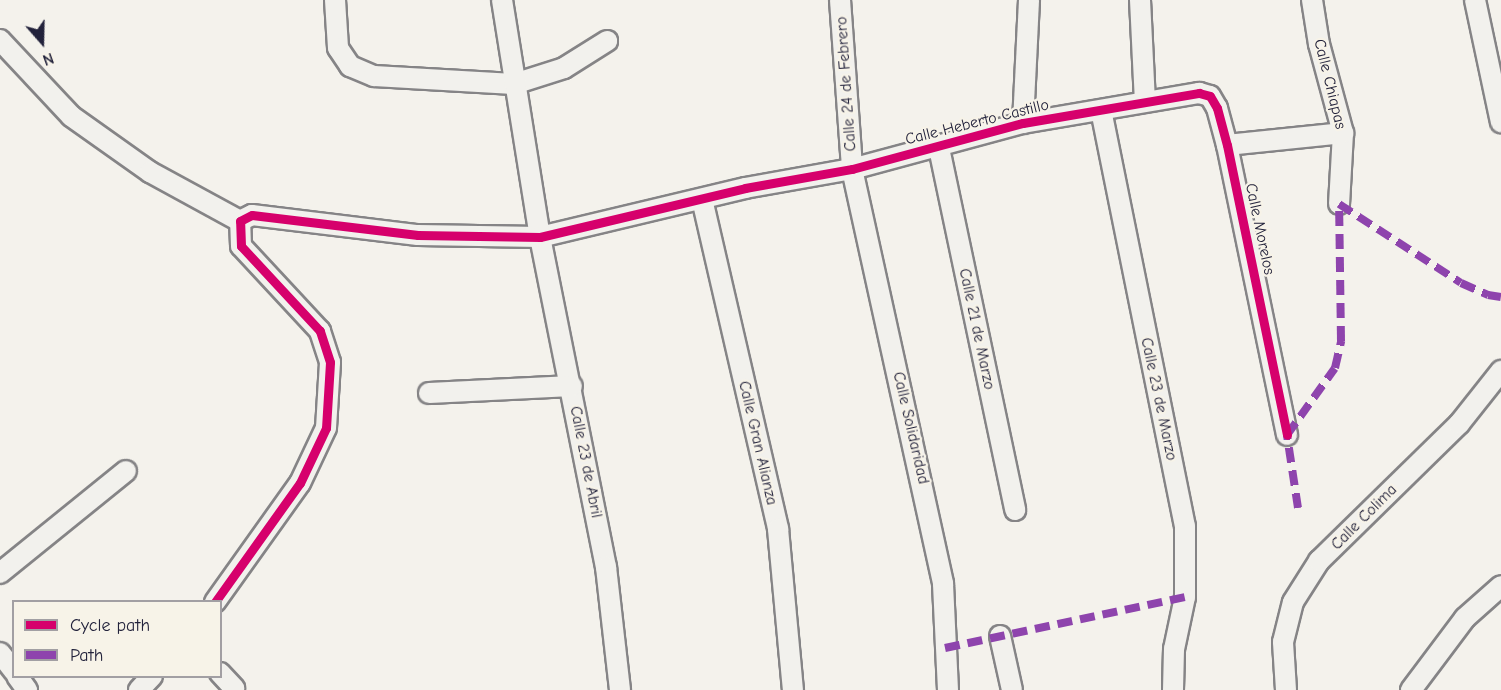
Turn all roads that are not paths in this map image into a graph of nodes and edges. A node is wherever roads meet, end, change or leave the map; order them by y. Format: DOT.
graph roads {
  1 [pos="335,0"];
  2 [pos="502,0"];
  3 [pos="840,0"];
  4 [pos="1029,0"];
  5 [pos="1140,0"];
  6 [pos="1312,0"];
  7 [pos="1475,0"];
  8 [pos="0,40"];
  9 [pos="607,40"];
  10 [pos="514,84"];
  11 [pos="1145,101"];
  12 [pos="1101,110"];
  13 [pos="1501,122"];
  14 [pos="1023,123"];
  15 [pos="1343,133"];
  16 [pos="1227,145"];
  17 [pos="939,148"];
  18 [pos="852,169"];
  19 [pos="702,199"];
  20 [pos="1340,204"];
  21 [pos="240,221"];
  22 [pos="540,237"];
  23 [pos="1501,371"];
  24 [pos="572,386"];
  25 [pos="429,393"];
  26 [pos="1287,435"];
  27 [pos="126,471"];
  28 [pos="1015,510"];
  29 [pos="0,573"];
  30 [pos="1501,586"];
  31 [pos="216,600"];
  32 [pos="1000,636"];
  33 [pos="0,653"];
  34 [pos="12,668"];
  35 [pos="222,675"];
  36 [pos="150,678"];
  37 [pos="234,688"];
  38 [pos="139,690"];
  39 [pos="620,690"];
  40 [pos="793,690"];
  41 [pos="948,690"];
  42 [pos="1012,690"];
  43 [pos="1173,690"];
  44 [pos="1286,690"];
  45 [pos="1411,690"];
  1 -- 10 [label="street"];
  2 -- 10 [label="street, Calle 23 de Abril"];
  3 -- 18 [label="street, Calle 24 de Febrero"];
  4 -- 14 [label="street"];
  5 -- 11 [label="street"];
  6 -- 15 [label="street, Calle Chiapas"];
  7 -- 13 [label="street"];
  8 -- 21 [label="street"];
  9 -- 10 [label="street"];
  10 -- 22 [label="street, Calle 23 de Abril"];
  11 -- 12 [label="street, Calle Heberto Castillo"];
  11 -- 16 [label="street, Calle Morelos"];
  12 -- 14 [label="street, Calle Heberto Castillo"];
  12 -- 43 [label="street, Calle 23 de Marzo"];
  14 -- 17 [label="street, Calle Heberto Castillo"];
  15 -- 16 [label="street"];
  15 -- 20 [label="street, Calle Chiapas"];
  16 -- 26 [label="street, Calle Morelos"];
  17 -- 18 [label="street, Calle Heberto Castillo"];
  17 -- 28 [label="street, Calle 21 de Marzo"];
  18 -- 19 [label="street, Calle Heberto Castillo"];
  18 -- 41 [label="street, Calle Solidaridad"];
  19 -- 22 [label="street"];
  19 -- 40 [label="street, Calle Gran Alianza"];
  21 -- 22 [label="street"];
  21 -- 31 [label="street"];
  22 -- 24 [label="street, Calle 23 de Abril"];
  23 -- 44 [label="street, Calle Colima"];
  24 -- 25 [label="street"];
  24 -- 39 [label="street, Calle 23 de Abril"];
  27 -- 29 [label="street"];
  30 -- 45 [label="street"];
  32 -- 42 [label="street"];
  33 -- 34 [label="street"];
  35 -- 37 [label="street"];
  36 -- 38 [label="street"];
}
